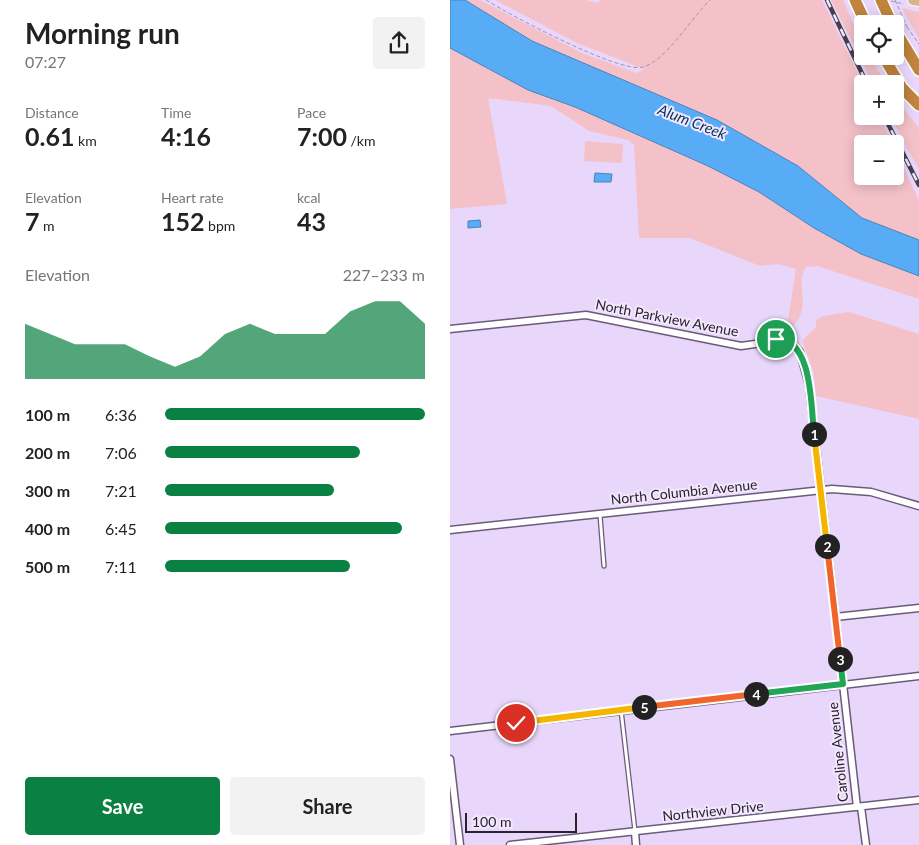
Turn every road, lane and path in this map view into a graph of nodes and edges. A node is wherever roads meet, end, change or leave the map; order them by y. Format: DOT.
graph roads {
  1 [pos="486,0"];
  2 [pos="710,0"];
  3 [pos="855,0"];
  4 [pos="895,0"];
  5 [pos="883,1"];
  6 [pos="914,2"];
  7 [pos="862,15"];
  8 [pos="888,15"];
  9 [pos="919,44"];
  10 [pos="904,45"];
  11 [pos="888,65"];
  12 [pos="919,70"];
  13 [pos="919,105"];
  14 [pos="450,329"];
  15 [pos="789,342"];
  16 [pos="820,490"];
  17 [pos="919,506"];
  18 [pos="600,514"];
  19 [pos="450,530"];
  20 [pos="604,566"];
  21 [pos="919,608"];
  22 [pos="835,617"];
  23 [pos="919,676"];
  24 [pos="843,684"];
  25 [pos="621,710"];
  26 [pos="450,731"];
  27 [pos="450,759"];
  28 [pos="919,800"];
  29 [pos="859,807"];
  30 [pos="635,832"];
  31 [pos="460,845"];
  32 [pos="510,845"];
  33 [pos="636,845"];
  34 [pos="866,845"];
  1 -- 2 [label="path"];
  3 -- 7 [label="highway"];
  4 -- 9 [label="path, bridge"];
  5 -- 6 [label="path"];
  5 -- 8 [label="highway"];
  10 -- 12 [label="highway"];
  11 -- 13 [label="highway"];
  14 -- 15 [label="street, North Parkview Avenue"];
  15 -- 16 [label="street, Caroline Avenue"];
  16 -- 17 [label="street, North Columbia Avenue"];
  16 -- 18 [label="street, North Columbia Avenue"];
  16 -- 22 [label="street, Caroline Avenue"];
  18 -- 19 [label="street, North Columbia Avenue"];
  18 -- 20 [label="lane"];
  21 -- 22 [label="street"];
  22 -- 24 [label="street, Caroline Avenue"];
  23 -- 24 [label="street"];
  24 -- 25 [label="street"];
  24 -- 29 [label="street, Caroline Avenue"];
  25 -- 26 [label="street"];
  25 -- 30 [label="lane"];
  27 -- 31 [label="street"];
  28 -- 29 [label="street, Northview Drive"];
  29 -- 30 [label="street, Northview Drive"];
  29 -- 34 [label="street, Caroline Avenue"];
  30 -- 32 [label="street, Northview Drive"];
  30 -- 33 [label="street"];
}
